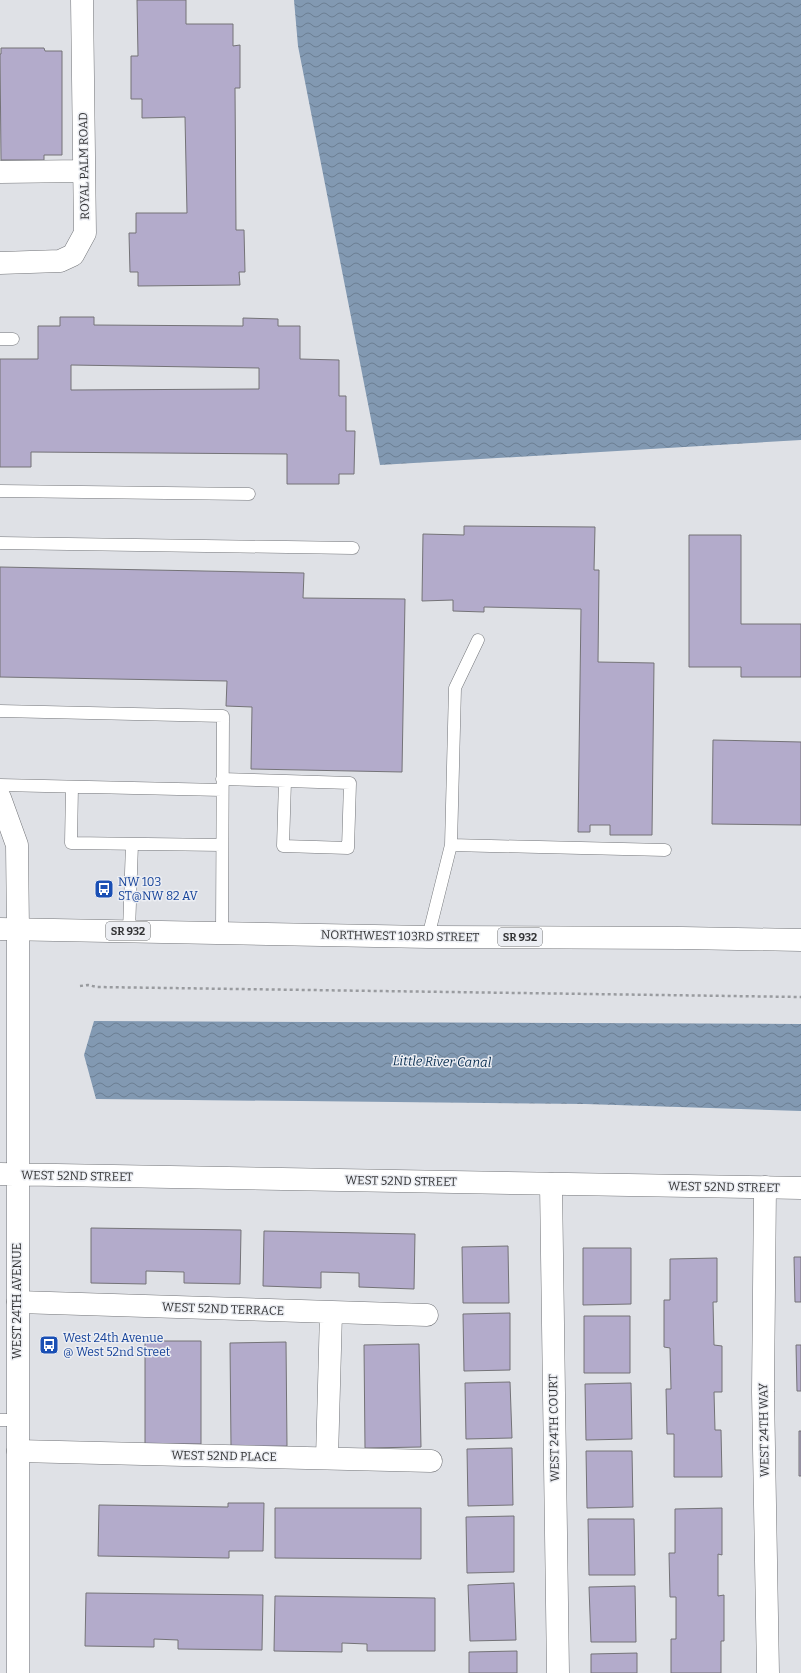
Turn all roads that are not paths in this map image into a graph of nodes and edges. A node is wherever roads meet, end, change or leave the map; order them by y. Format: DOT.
graph roads {
  1 [pos="82,0"];
  2 [pos="84,171"];
  3 [pos="0,172"];
  4 [pos="0,264"];
  5 [pos="0,339"];
  6 [pos="13,339"];
  7 [pos="0,491"];
  8 [pos="249,494"];
  9 [pos="0,543"];
  10 [pos="353,548"];
  11 [pos="478,640"];
  12 [pos="0,711"];
  13 [pos="285,781"];
  14 [pos="222,784"];
  15 [pos="0,786"];
  16 [pos="72,787"];
  17 [pos="0,798"];
  18 [pos="6,830"];
  19 [pos="132,844"];
  20 [pos="222,845"];
  21 [pos="451,845"];
  22 [pos="665,850"];
  23 [pos="9,929"];
  24 [pos="129,932"];
  25 [pos="222,934"];
  26 [pos="428,937"];
  27 [pos="801,940"];
  28 [pos="9,1175"];
  29 [pos="551,1184"];
  30 [pos="765,1187"];
  31 [pos="801,1188"];
  32 [pos="18,1302"];
  33 [pos="331,1313"];
  34 [pos="428,1315"];
  35 [pos="9,1420"];
  36 [pos="18,1451"];
  37 [pos="327,1458"];
  38 [pos="431,1461"];
  39 [pos="18,1673"];
  40 [pos="558,1673"];
  41 [pos="768,1673"];
  1 -- 2 [label="street, ROYAL PALM ROAD"];
  2 -- 3 [label="street"];
  2 -- 4 [label="street, ROYAL PALM ROAD"];
  5 -- 6 [label="lane"];
  7 -- 8 [label="lane"];
  9 -- 10 [label="lane"];
  11 -- 21 [label="lane"];
  12 -- 14 [label="lane"];
  13 -- 13 [label="lane"];
  13 -- 14 [label="lane"];
  14 -- 16 [label="lane"];
  14 -- 20 [label="lane"];
  15 -- 16 [label="lane"];
  16 -- 19 [label="lane"];
  17 -- 18 [label="street, WEST 24TH AVENUE"];
  18 -- 23 [label="street, WEST 24TH AVENUE"];
  19 -- 20 [label="lane"];
  19 -- 24 [label="lane"];
  20 -- 25 [label="lane"];
  21 -- 22 [label="lane"];
  21 -- 26 [label="lane"];
  23 -- 24 [label="street, NORTHWEST 103RD STREET / SR 932"];
  23 -- 28 [label="street, WEST 24TH AVENUE"];
  24 -- 25 [label="street, NORTHWEST 103RD STREET / SR 932"];
  25 -- 26 [label="street, NORTHWEST 103RD STREET / SR 932"];
  26 -- 27 [label="street, NORTHWEST 103RD STREET / SR 932"];
  28 -- 29 [label="street, WEST 52ND STREET"];
  28 -- 32 [label="street, WEST 24TH AVENUE"];
  29 -- 30 [label="street, WEST 52ND STREET"];
  29 -- 40 [label="street, WEST 24TH COURT"];
  30 -- 31 [label="street, WEST 52ND STREET"];
  30 -- 41 [label="street, WEST 24TH WAY"];
  32 -- 33 [label="street, WEST 52ND TERRACE"];
  32 -- 35 [label="street, WEST 24TH AVENUE"];
  33 -- 34 [label="street, WEST 52ND TERRACE"];
  33 -- 37 [label="street"];
  35 -- 36 [label="street, WEST 24TH AVENUE"];
  36 -- 37 [label="street, WEST 52ND PLACE"];
  36 -- 39 [label="street, WEST 24TH AVENUE"];
  37 -- 38 [label="street, WEST 52ND PLACE"];
}
